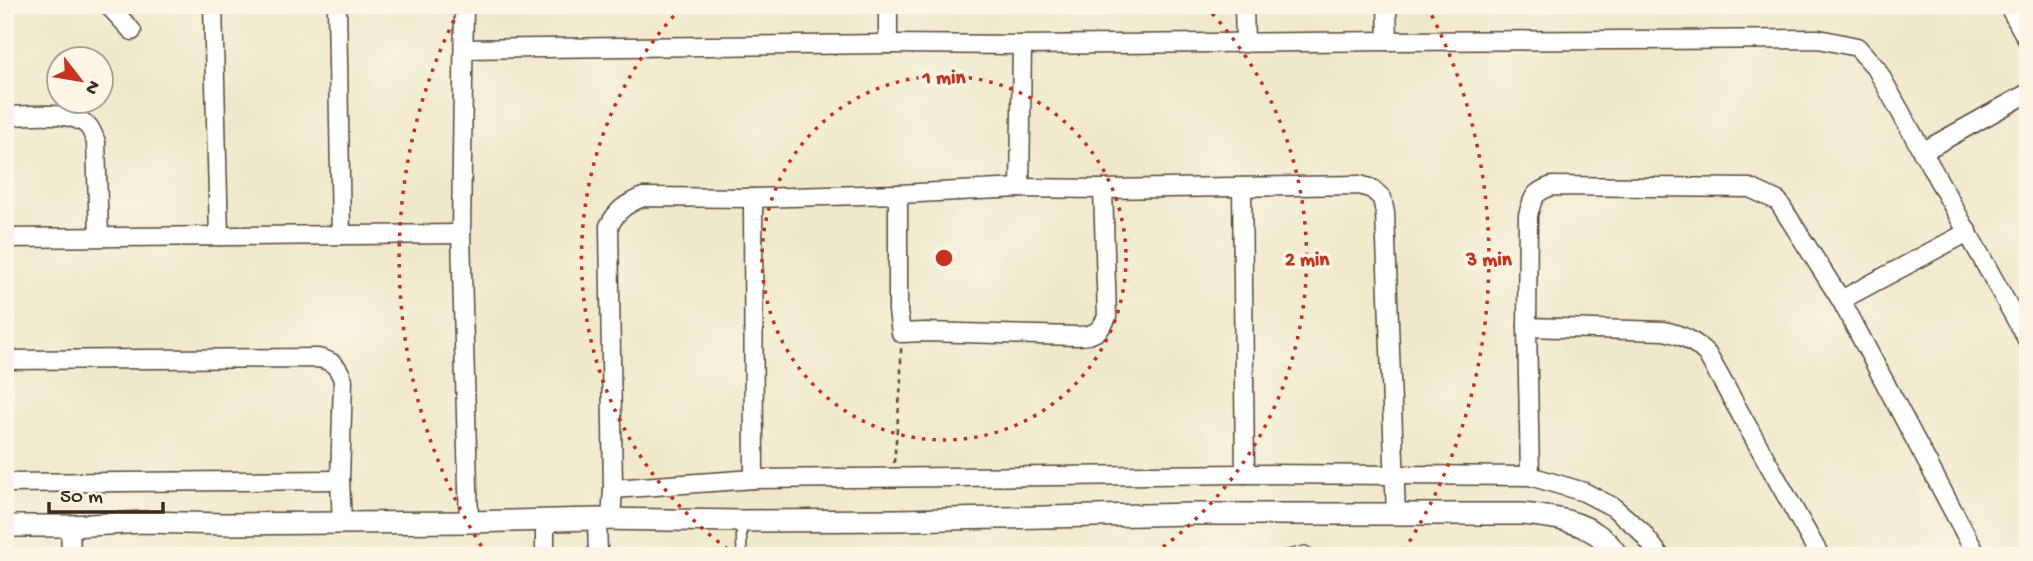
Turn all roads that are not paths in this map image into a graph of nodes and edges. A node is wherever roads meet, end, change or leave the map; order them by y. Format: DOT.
graph roads {
  1 [pos="108,5"];
  2 [pos="213,5"];
  3 [pos="337,5"];
  4 [pos="464,5"];
  5 [pos="888,5"];
  6 [pos="1244,5"];
  7 [pos="1387,5"];
  8 [pos="2008,5"];
  9 [pos="132,31"];
  10 [pos="1388,41"];
  11 [pos="2028,41"];
  12 [pos="1245,43"];
  13 [pos="888,44"];
  14 [pos="1022,45"];
  15 [pos="464,49"];
  16 [pos="2028,93"];
  17 [pos="5,116"];
  18 [pos="1923,152"];
  19 [pos="1242,187"];
  20 [pos="1020,188"];
  21 [pos="1103,189"];
  22 [pos="898,194"];
  23 [pos="753,198"];
  24 [pos="1968,232"];
  25 [pos="461,234"];
  26 [pos="341,235"];
  27 [pos="99,236"];
  28 [pos="219,236"];
  29 [pos="5,238"];
  30 [pos="1841,300"];
  31 [pos="1527,327"];
  32 [pos="2028,341"];
  33 [pos="5,360"];
  34 [pos="1245,474"];
  35 [pos="1394,475"];
  36 [pos="1530,477"];
  37 [pos="754,479"];
  38 [pos="340,480"];
  39 [pos="5,483"];
  40 [pos="613,489"];
  41 [pos="1396,515"];
  42 [pos="604,519"];
  43 [pos="545,520"];
  44 [pos="741,521"];
  45 [pos="469,522"];
  46 [pos="342,523"];
  47 [pos="5,526"];
  48 [pos="70,526"];
  49 [pos="71,556"];
  50 [pos="545,556"];
  51 [pos="598,556"];
  52 [pos="742,556"];
  53 [pos="1284,556"];
  54 [pos="1313,556"];
  55 [pos="1618,556"];
  56 [pos="1660,556"];
  57 [pos="1820,556"];
  58 [pos="1976,556"];
  1 -- 9 [label="street"];
  2 -- 28 [label="street"];
  3 -- 26 [label="street"];
  4 -- 15 [label="street"];
  5 -- 13 [label="street"];
  6 -- 12 [label="street"];
  7 -- 10 [label="street"];
  8 -- 11 [label="street"];
  10 -- 12 [label="street"];
  10 -- 18 [label="street"];
  12 -- 14 [label="street"];
  13 -- 14 [label="street"];
  13 -- 15 [label="street"];
  14 -- 20 [label="street"];
  15 -- 25 [label="street"];
  16 -- 18 [label="street"];
  17 -- 27 [label="street"];
  18 -- 24 [label="street"];
  19 -- 21 [label="street"];
  19 -- 34 [label="street"];
  19 -- 35 [label="street"];
  20 -- 21 [label="street"];
  20 -- 22 [label="street"];
  21 -- 22 [label="street"];
  22 -- 23 [label="street"];
  23 -- 37 [label="street"];
  23 -- 40 [label="street"];
  24 -- 30 [label="street"];
  24 -- 32 [label="street"];
  25 -- 26 [label="street"];
  25 -- 45 [label="street"];
  26 -- 28 [label="street"];
  27 -- 28 [label="street"];
  27 -- 29 [label="street"];
  30 -- 31 [label="street"];
  30 -- 58 [label="street"];
  31 -- 36 [label="street"];
  31 -- 57 [label="street"];
  33 -- 38 [label="street"];
  34 -- 35 [label="street"];
  34 -- 37 [label="street"];
  35 -- 36 [label="street"];
  35 -- 41 [label="street"];
  36 -- 56 [label="street"];
  37 -- 40 [label="street"];
  38 -- 39 [label="street"];
  38 -- 46 [label="street"];
  40 -- 42 [label="street"];
  41 -- 44 [label="street"];
  41 -- 55 [label="street"];
  42 -- 43 [label="street"];
  42 -- 44 [label="street"];
  42 -- 51 [label="street"];
  43 -- 45 [label="street"];
  43 -- 50 [label="street"];
  44 -- 52 [label="lane"];
  45 -- 46 [label="street"];
  46 -- 48 [label="street"];
  47 -- 48 [label="street"];
  48 -- 49 [label="street"];
  53 -- 54 [label="lane"];
}
